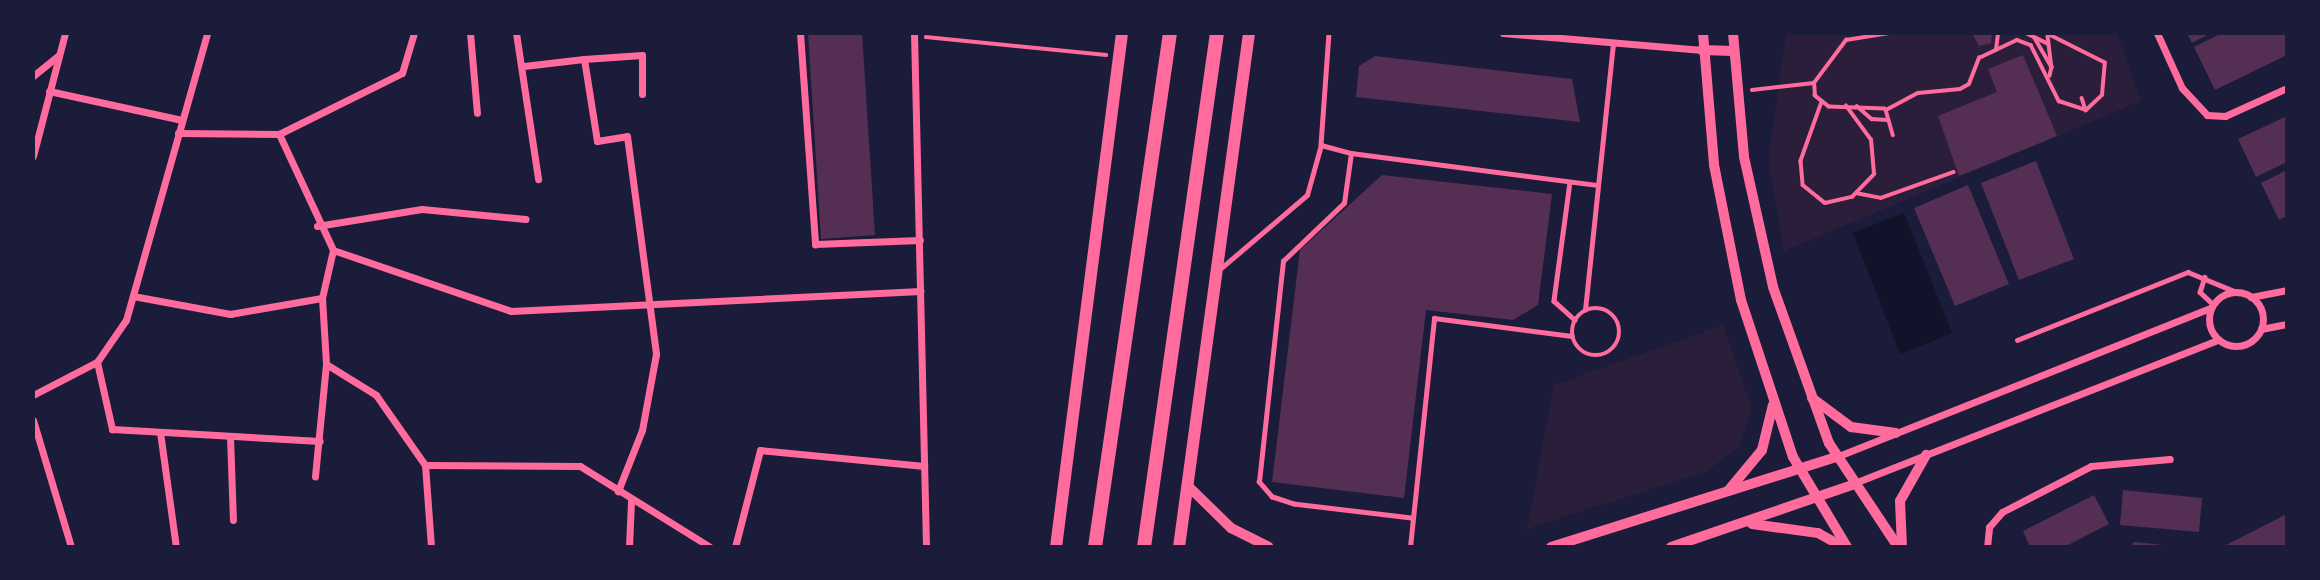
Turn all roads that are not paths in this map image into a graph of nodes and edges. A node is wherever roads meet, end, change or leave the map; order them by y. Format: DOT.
graph roads {
  1 [pos="65,33"];
  2 [pos="207,33"];
  3 [pos="414,33"];
  4 [pos="470,33"];
  5 [pos="516,33"];
  6 [pos="800,33"];
  7 [pos="1122,33"];
  8 [pos="1170,33"];
  9 [pos="1217,33"];
  10 [pos="1249,33"];
  11 [pos="1329,33"];
  12 [pos="1503,33"];
  13 [pos="1703,33"];
  14 [pos="1733,33"];
  15 [pos="2157,33"];
  16 [pos="914,34"];
  17 [pos="1586,38"];
  18 [pos="1613,43"];
  19 [pos="1702,50"];
  20 [pos="1733,51"];
  21 [pos="59,55"];
  22 [pos="584,60"];
  23 [pos="524,66"];
  24 [pos="33,76"];
  25 [pos="2287,88"];
  26 [pos="49,91"];
  27 [pos="642,94"];
  28 [pos="477,113"];
  29 [pos="182,120"];
  30 [pos="178,133"];
  31 [pos="279,134"];
  32 [pos="1321,145"];
  33 [pos="1351,153"];
  34 [pos="33,156"];
  35 [pos="538,179"];
  36 [pos="1570,182"];
  37 [pos="1598,185"];
  38 [pos="526,219"];
  39 [pos="317,226"];
  40 [pos="920,240"];
  41 [pos="333,250"];
  42 [pos="1217,272"];
  43 [pos="2205,277"];
  44 [pos="2287,290"];
  45 [pos="920,291"];
  46 [pos="2239,293"];
  47 [pos="133,296"];
  48 [pos="2251,297"];
  49 [pos="322,298"];
  50 [pos="653,306"];
  51 [pos="2212,306"];
  52 [pos="1585,310"];
  53 [pos="1575,320"];
  54 [pos="2287,324"];
  55 [pos="2261,329"];
  56 [pos="1572,336"];
  57 [pos="2017,340"];
  58 [pos="2218,340"];
  59 [pos="97,362"];
  60 [pos="326,364"];
  61 [pos="33,395"];
  62 [pos="1809,395"];
  63 [pos="1774,403"];
  64 [pos="33,419"];
  65 [pos="160,432"];
  66 [pos="1896,433"];
  67 [pos="230,436"];
  68 [pos="320,441"];
  69 [pos="1926,455"];
  70 [pos="1836,457"];
  71 [pos="2170,459"];
  72 [pos="425,465"];
  73 [pos="924,466"];
  74 [pos="1799,470"];
  75 [pos="315,476"];
  76 [pos="1187,485"];
  77 [pos="1852,485"];
  78 [pos="618,491"];
  79 [pos="1727,492"];
  80 [pos="1815,499"];
  81 [pos="631,501"];
  82 [pos="1410,518"];
  83 [pos="233,520"];
  84 [pos="1742,524"];
  85 [pos="71,547"];
  86 [pos="176,547"];
  87 [pos="431,547"];
  88 [pos="629,547"];
  89 [pos="710,547"];
  90 [pos="735,547"];
  91 [pos="926,547"];
  92 [pos="1056,547"];
  93 [pos="1095,547"];
  94 [pos="1144,547"];
  95 [pos="1179,547"];
  96 [pos="1269,547"];
  97 [pos="1410,547"];
  98 [pos="1551,547"];
  99 [pos="1671,547"];
  100 [pos="1845,547"];
  101 [pos="1900,547"];
  102 [pos="1987,547"];
  1 -- 21 [label="street"];
  2 -- 29 [label="street"];
  3 -- 31 [label="street"];
  4 -- 28 [label="street"];
  5 -- 23 [label="street"];
  6 -- 40 [label="street"];
  7 -- 92 [label="main road"];
  8 -- 93 [label="highway"];
  9 -- 94 [label="highway"];
  10 -- 42 [label="main road"];
  11 -- 32 [label="lane"];
  12 -- 17 [label="street"];
  13 -- 19 [label="street"];
  14 -- 20 [label="street"];
  15 -- 25 [label="street"];
  16 -- 40 [label="street"];
  17 -- 18 [label="street"];
  18 -- 19 [label="street"];
  18 -- 37 [label="lane"];
  19 -- 20 [label="street"];
  19 -- 63 [label="street"];
  20 -- 62 [label="street"];
  21 -- 24 [label="street"];
  21 -- 26 [label="street"];
  22 -- 23 [label="street"];
  22 -- 27 [label="street"];
  22 -- 50 [label="street"];
  23 -- 35 [label="street"];
  26 -- 29 [label="street"];
  26 -- 34 [label="street"];
  29 -- 30 [label="street"];
  30 -- 31 [label="street"];
  30 -- 47 [label="street"];
  31 -- 39 [label="street"];
  32 -- 33 [label="lane"];
  32 -- 42 [label="lane"];
  33 -- 36 [label="lane"];
  33 -- 82 [label="lane"];
  36 -- 37 [label="lane"];
  36 -- 53 [label="lane"];
  37 -- 52 [label="lane"];
  38 -- 39 [label="street"];
  39 -- 41 [label="street"];
  40 -- 45 [label="street"];
  41 -- 49 [label="street"];
  41 -- 50 [label="street"];
  42 -- 76 [label="main road"];
  43 -- 46 [label="lane"];
  43 -- 51 [label="lane"];
  43 -- 57 [label="lane"];
  44 -- 48 [label="street"];
  45 -- 50 [label="street"];
  45 -- 73 [label="street"];
  46 -- 48 [label="street"];
  46 -- 51 [label="street"];
  47 -- 49 [label="street"];
  47 -- 59 [label="street"];
  48 -- 55 [label="street"];
  49 -- 60 [label="street"];
  50 -- 78 [label="street"];
  51 -- 58 [label="street"];
  51 -- 66 [label="street"];
  52 -- 53 [label="lane"];
  52 -- 56 [label="lane"];
  53 -- 56 [label="lane"];
  54 -- 55 [label="street"];
  55 -- 58 [label="street"];
  56 -- 82 [label="lane"];
  58 -- 69 [label="street"];
  59 -- 61 [label="street"];
  59 -- 65 [label="street"];
  60 -- 68 [label="street"];
  60 -- 72 [label="street"];
  62 -- 66 [label="street"];
  62 -- 70 [label="street"];
  63 -- 74 [label="street"];
  63 -- 79 [label="street"];
  64 -- 85 [label="street"];
  65 -- 67 [label="street"];
  65 -- 86 [label="street"];
  66 -- 70 [label="street"];
  67 -- 68 [label="street"];
  67 -- 83 [label="street"];
  68 -- 75 [label="street"];
  69 -- 77 [label="street"];
  69 -- 101 [label="street"];
  70 -- 74 [label="street"];
  70 -- 77 [label="street"];
  71 -- 102 [label="street"];
  72 -- 78 [label="street"];
  72 -- 87 [label="street"];
  73 -- 90 [label="street"];
  73 -- 91 [label="street"];
  74 -- 79 [label="street"];
  74 -- 80 [label="street"];
  76 -- 95 [label="main road"];
  76 -- 96 [label="street"];
  77 -- 80 [label="street"];
  77 -- 101 [label="street"];
  78 -- 81 [label="street"];
  79 -- 98 [label="street"];
  80 -- 84 [label="street"];
  80 -- 100 [label="street"];
  81 -- 88 [label="street"];
  81 -- 89 [label="street"];
  82 -- 97 [label="lane"];
  84 -- 99 [label="street"];
  84 -- 100 [label="street"];
}
